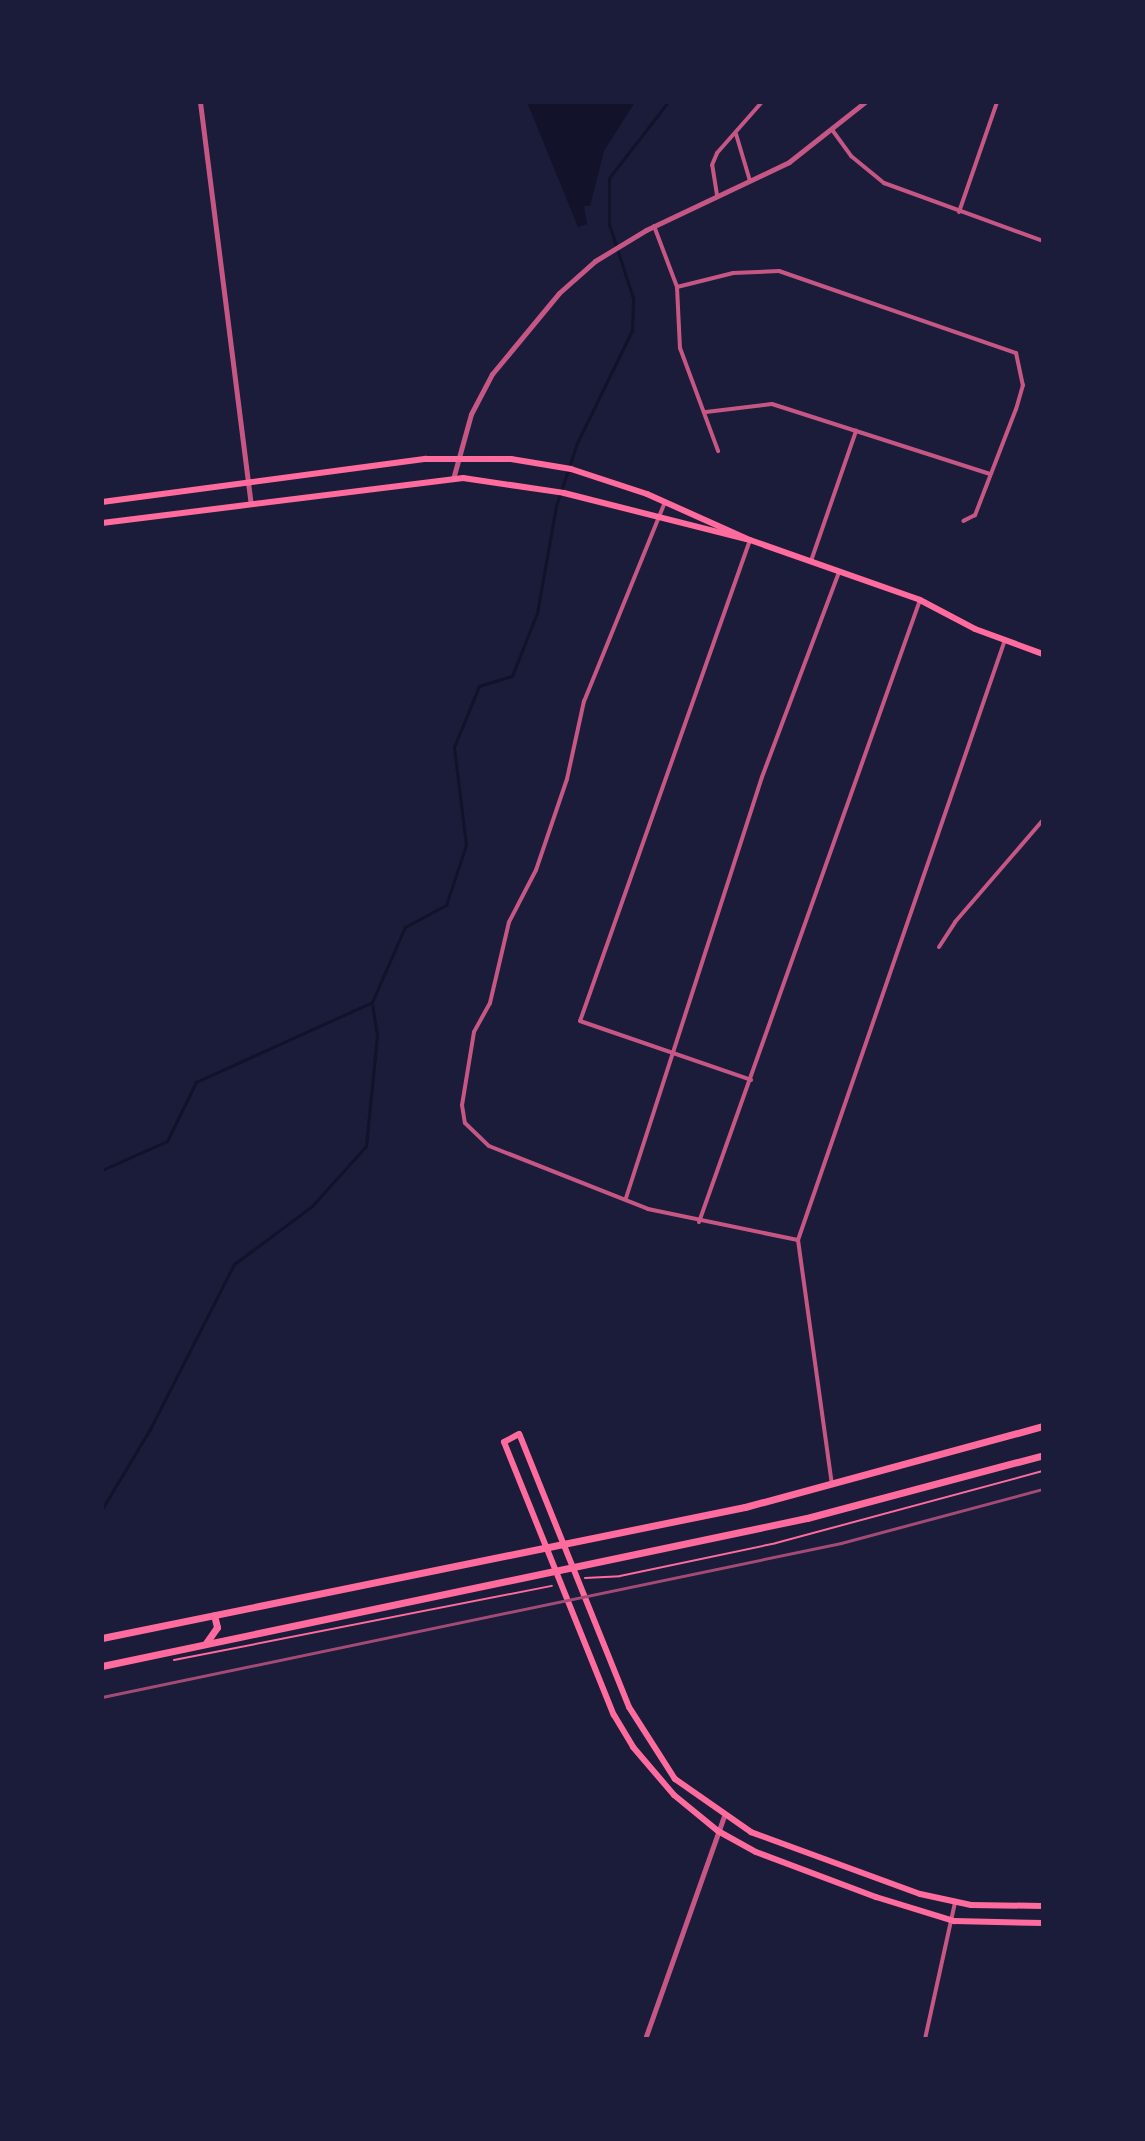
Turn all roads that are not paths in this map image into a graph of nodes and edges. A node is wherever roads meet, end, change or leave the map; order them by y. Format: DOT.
graph roads {
  1 [pos="200,102"];
  2 [pos="762,102"];
  3 [pos="865,102"];
  4 [pos="997,102"];
  5 [pos="833,131"];
  6 [pos="736,134"];
  7 [pos="751,183"];
  8 [pos="717,195"];
  9 [pos="959,212"];
  10 [pos="654,226"];
  11 [pos="1043,241"];
  12 [pos="677,287"];
  13 [pos="706,412"];
  14 [pos="856,430"];
  15 [pos="718,451"];
  16 [pos="457,457"];
  17 [pos="990,474"];
  18 [pos="453,479"];
  19 [pos="250,483"];
  20 [pos="102,502"];
  21 [pos="665,502"];
  22 [pos="251,503"];
  23 [pos="660,518"];
  24 [pos="963,521"];
  25 [pos="102,523"];
  26 [pos="750,540"];
  27 [pos="811,561"];
  28 [pos="839,571"];
  29 [pos="920,600"];
  30 [pos="1005,640"];
  31 [pos="1043,654"];
  32 [pos="1043,820"];
  33 [pos="939,947"];
  34 [pos="677,1052"];
  35 [pos="751,1080"];
  36 [pos="626,1198"];
  37 [pos="699,1222"];
  38 [pos="798,1240"];
  39 [pos="1043,1427"];
  40 [pos="1043,1455"];
  41 [pos="832,1487"];
  42 [pos="564,1542"];
  43 [pos="546,1546"];
  44 [pos="573,1566"];
  45 [pos="555,1571"];
  46 [pos="214,1615"];
  47 [pos="102,1638"];
  48 [pos="204,1645"];
  49 [pos="102,1666"];
  50 [pos="642,1735"];
  51 [pos="629,1742"];
  52 [pos="724,1816"];
  53 [pos="718,1831"];
  54 [pos="955,1903"];
  55 [pos="1043,1906"];
  56 [pos="954,1921"];
  57 [pos="1043,1923"];
  58 [pos="645,2039"];
  59 [pos="925,2039"];
  1 -- 19 [label="street"];
  2 -- 6 [label="street"];
  3 -- 5 [label="street"];
  4 -- 9 [label="street"];
  5 -- 7 [label="street"];
  5 -- 9 [label="street"];
  6 -- 7 [label="street"];
  6 -- 8 [label="street"];
  7 -- 8 [label="street"];
  8 -- 10 [label="street"];
  9 -- 11 [label="street"];
  10 -- 12 [label="street"];
  10 -- 16 [label="street"];
  12 -- 13 [label="street"];
  12 -- 17 [label="street"];
  13 -- 14 [label="street"];
  13 -- 15 [label="street"];
  14 -- 17 [label="street"];
  14 -- 27 [label="street"];
  16 -- 18 [label="street"];
  16 -- 19 [label="main road"];
  16 -- 21 [label="main road"];
  17 -- 24 [label="street"];
  18 -- 22 [label="main road"];
  18 -- 23 [label="main road"];
  19 -- 20 [label="main road"];
  19 -- 22 [label="street"];
  21 -- 23 [label="street"];
  21 -- 26 [label="main road"];
  22 -- 25 [label="main road"];
  23 -- 26 [label="main road"];
  23 -- 36 [label="street"];
  26 -- 27 [label="main road"];
  26 -- 34 [label="street"];
  27 -- 28 [label="main road"];
  28 -- 29 [label="main road"];
  28 -- 34 [label="street"];
  29 -- 30 [label="main road"];
  29 -- 35 [label="street"];
  30 -- 31 [label="main road"];
  30 -- 38 [label="street"];
  32 -- 33 [label="street"];
  34 -- 35 [label="street"];
  34 -- 36 [label="street"];
  35 -- 37 [label="street"];
  36 -- 37 [label="street"];
  37 -- 38 [label="street"];
  38 -- 41 [label="street"];
  39 -- 41 [label="main road"];
  40 -- 44 [label="main road"];
  41 -- 42 [label="main road"];
  42 -- 43 [label="main road"];
  42 -- 43 [label="main road"];
  42 -- 44 [label="main road"];
  43 -- 45 [label="main road"];
  43 -- 46 [label="main road"];
  44 -- 45 [label="main road"];
  44 -- 50 [label="main road"];
  45 -- 48 [label="main road"];
  45 -- 51 [label="main road"];
  46 -- 47 [label="main road"];
  46 -- 48 [label="main road"];
  48 -- 49 [label="main road"];
  50 -- 51 [label="main road"];
  50 -- 52 [label="main road"];
  51 -- 53 [label="main road"];
  52 -- 53 [label="street"];
  52 -- 54 [label="main road"];
  53 -- 56 [label="main road"];
  53 -- 58 [label="street"];
  54 -- 55 [label="main road"];
  54 -- 56 [label="street"];
  56 -- 57 [label="main road"];
  56 -- 59 [label="street"];
}
